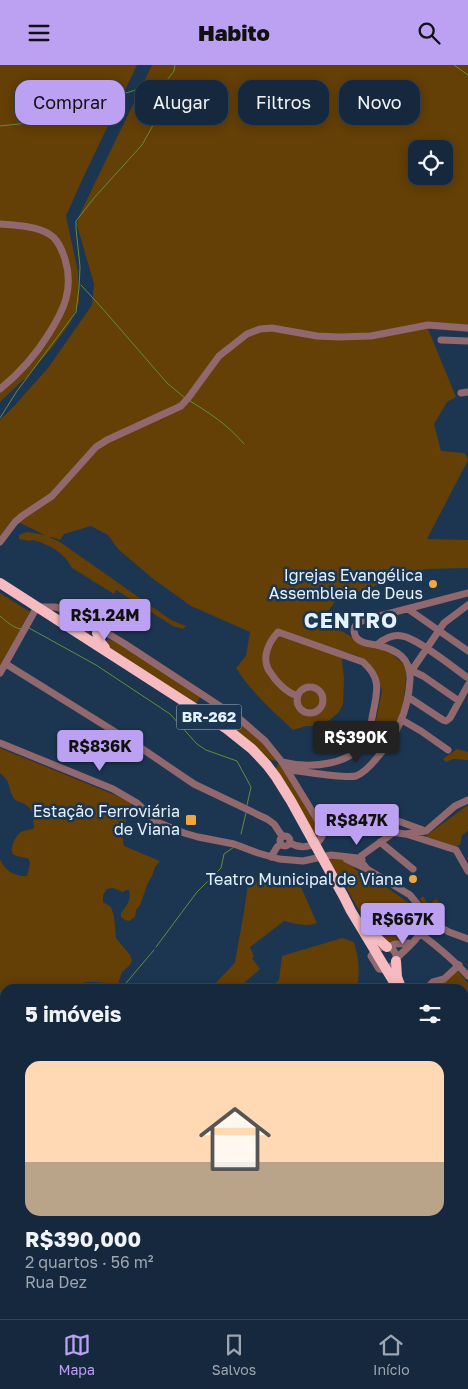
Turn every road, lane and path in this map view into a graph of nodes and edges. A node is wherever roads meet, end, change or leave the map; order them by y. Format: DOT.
graph roads {
  1 [pos="0,224"];
  2 [pos="468,328"];
  3 [pos="441,340"];
  4 [pos="468,341"];
  5 [pos="0,389"];
  6 [pos="0,542"];
  7 [pos="0,583"];
  8 [pos="468,593"];
  9 [pos="468,605"];
  10 [pos="37,607"];
  11 [pos="408,609"];
  12 [pos="97,629"];
  13 [pos="439,631"];
  14 [pos="89,640"];
  15 [pos="377,645"];
  16 [pos="426,648"];
  17 [pos="107,651"];
  18 [pos="468,651"];
  19 [pos="6,664"];
  20 [pos="411,670"];
  21 [pos="0,673"];
  22 [pos="423,676"];
  23 [pos="410,678"];
  24 [pos="468,678"];
  25 [pos="468,685"];
  26 [pos="297,696"];
  27 [pos="408,697"];
  28 [pos="458,701"];
  29 [pos="402,719"];
  30 [pos="0,743"];
  31 [pos="448,750"];
  32 [pos="282,762"];
  33 [pos="288,770"];
  34 [pos="468,800"];
  35 [pos="364,811"];
  36 [pos="384,816"];
  37 [pos="426,831"];
  38 [pos="405,834"];
  39 [pos="390,835"];
  40 [pos="282,840"];
  41 [pos="423,840"];
  42 [pos="379,844"];
  43 [pos="271,857"];
  44 [pos="363,863"];
  45 [pos="413,869"];
  46 [pos="468,871"];
  47 [pos="420,907"];
  48 [pos="350,911"];
  49 [pos="449,931"];
  50 [pos="421,932"];
  51 [pos="468,939"];
  52 [pos="412,943"];
  53 [pos="388,947"];
  54 [pos="373,953"];
  55 [pos="396,960"];
  56 [pos="459,965"];
  57 [pos="382,969"];
  58 [pos="468,976"];
  59 [pos="390,984"];
  60 [pos="395,984"];
  61 [pos="398,984"];
  62 [pos="430,984"];
  1 -- 5 [label="street"];
  2 -- 6 [label="street"];
  3 -- 4 [label="street"];
  7 -- 10 [label="highway, BR-262"];
  8 -- 11 [label="street"];
  9 -- 13 [label="street"];
  10 -- 12 [label="street"];
  10 -- 14 [label="highway, BR-262"];
  10 -- 19 [label="street"];
  11 -- 13 [label="street"];
  11 -- 15 [label="street"];
  12 -- 14 [label="street"];
  12 -- 17 [label="highway"];
  12 -- 32 [label="street"];
  13 -- 16 [label="street"];
  13 -- 18 [label="street"];
  14 -- 17 [label="highway, BR-262"];
  15 -- 16 [label="street"];
  15 -- 20 [label="street"];
  16 -- 20 [label="street"];
  16 -- 24 [label="street"];
  17 -- 48 [label="highway, BR-262"];
  19 -- 21 [label="street"];
  19 -- 40 [label="street"];
  20 -- 22 [label="street"];
  20 -- 23 [label="street"];
  22 -- 23 [label="street"];
  22 -- 28 [label="street"];
  23 -- 27 [label="street"];
  25 -- 28 [label="street"];
  26 -- 32 [label="street"];
  27 -- 28 [label="street"];
  27 -- 29 [label="street"];
  29 -- 31 [label="street"];
  29 -- 33 [label="street"];
  30 -- 43 [label="street"];
  32 -- 33 [label="street"];
  33 -- 40 [label="street"];
  34 -- 37 [label="street"];
  35 -- 39 [label="street"];
  36 -- 37 [label="street"];
  37 -- 38 [label="street"];
  37 -- 41 [label="street"];
  38 -- 39 [label="street"];
  38 -- 41 [label="street"];
  39 -- 42 [label="street"];
  40 -- 43 [label="street"];
  41 -- 46 [label="street"];
  42 -- 44 [label="street"];
  42 -- 45 [label="street"];
  43 -- 44 [label="street"];
  44 -- 47 [label="street"];
  47 -- 49 [label="street"];
  47 -- 50 [label="street"];
  48 -- 53 [label="highway"];
  48 -- 54 [label="highway"];
  49 -- 50 [label="street"];
  49 -- 51 [label="street"];
  50 -- 52 [label="street"];
  50 -- 56 [label="street"];
  52 -- 53 [label="street"];
  52 -- 55 [label="street"];
  53 -- 54 [label="street"];
  53 -- 55 [label="street"];
  54 -- 57 [label="highway"];
  55 -- 57 [label="street"];
  55 -- 61 [label="highway"];
  56 -- 58 [label="street"];
  56 -- 62 [label="street"];
  57 -- 59 [label="highway"];
  57 -- 60 [label="highway"];
}
